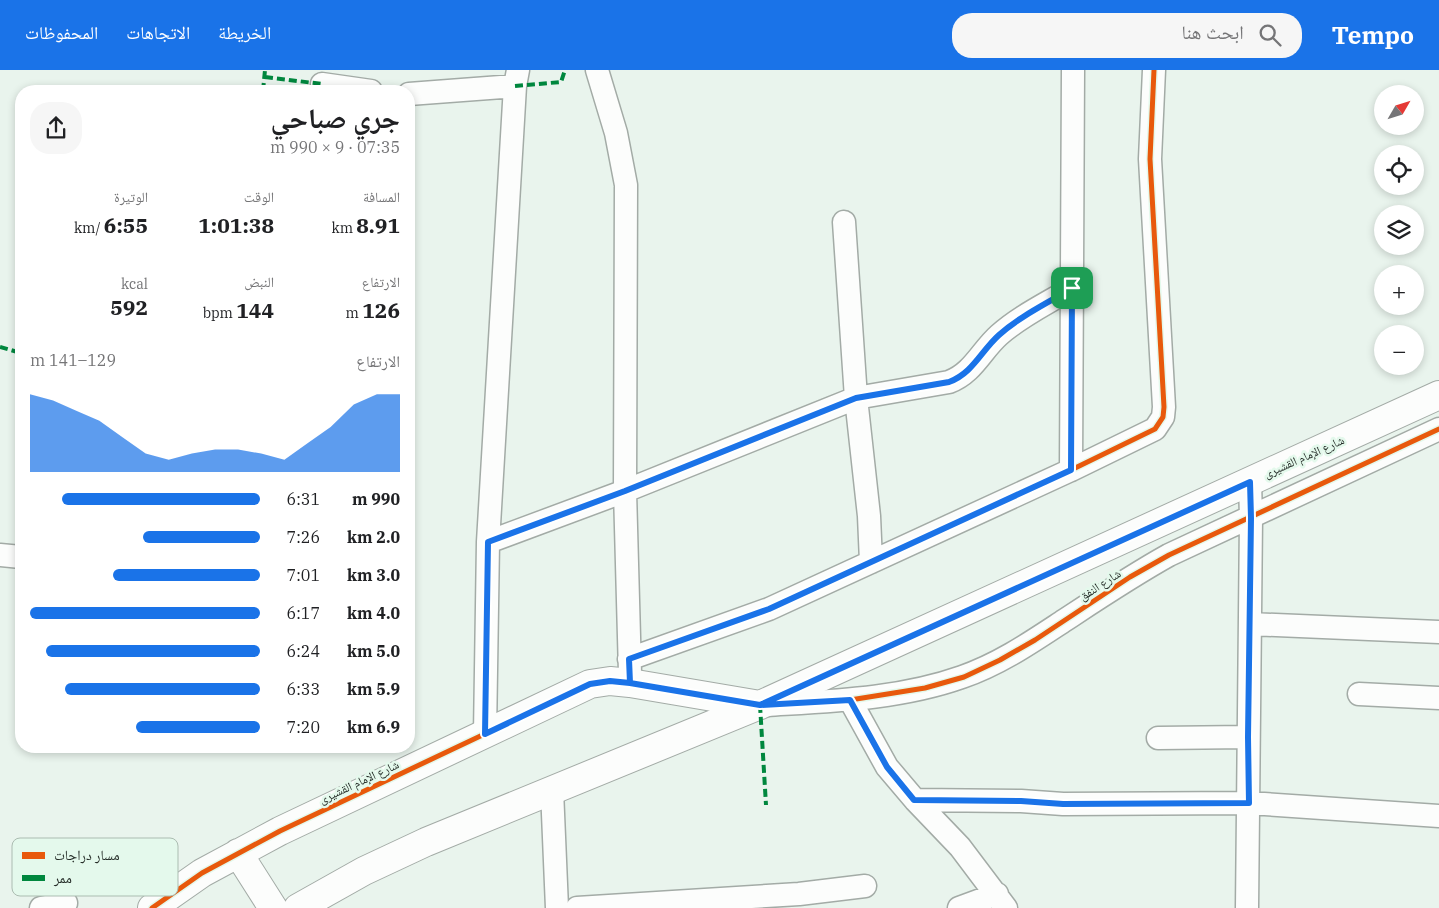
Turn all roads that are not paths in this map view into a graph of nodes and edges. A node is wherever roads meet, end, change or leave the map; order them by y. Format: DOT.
graph roads {
  1 [pos="597,70"];
  2 [pos="1073,70"];
  3 [pos="1154,70"];
  4 [pos="517,78"];
  5 [pos="322,82"];
  6 [pos="338,85"];
  7 [pos="415,93"];
  8 [pos="844,222"];
  9 [pos="1072,288"];
  10 [pos="1439,396"];
  11 [pos="856,398"];
  12 [pos="1439,429"];
  13 [pos="1071,470"];
  14 [pos="1250,482"];
  15 [pos="625,491"];
  16 [pos="1251,518"];
  17 [pos="488,542"];
  18 [pos="0,556"];
  19 [pos="15,557"];
  20 [pos="871,562"];
  21 [pos="1250,624"];
  22 [pos="1439,632"];
  23 [pos="630,671"];
  24 [pos="1359,694"];
  25 [pos="1439,698"];
  26 [pos="850,700"];
  27 [pos="760,705"];
  28 [pos="485,734"];
  29 [pos="1248,737"];
  30 [pos="1158,738"];
  31 [pos="552,790"];
  32 [pos="914,800"];
  33 [pos="1249,803"];
  34 [pos="1439,816"];
  35 [pos="238,853"];
  36 [pos="865,886"];
  37 [pos="178,890"];
  38 [pos="169,896"];
  39 [pos="1002,901"];
  40 [pos="66,903"];
  41 [pos="700,904"];
  42 [pos="303,907"];
  43 [pos="41,908"];
  44 [pos="152,908"];
  45 [pos="274,908"];
  46 [pos="557,908"];
  47 [pos="577,908"];
  48 [pos="959,908"];
  49 [pos="1247,908"];
  1 -- 15 [label="street"];
  2 -- 9 [label="street"];
  3 -- 13 [label="street"];
  4 -- 7 [label="street"];
  4 -- 17 [label="street"];
  5 -- 6 [label="street"];
  8 -- 11 [label="street"];
  9 -- 11 [label="street"];
  9 -- 13 [label="street"];
  10 -- 14 [label="street, شارع الإمام القشيرى"];
  11 -- 15 [label="street"];
  11 -- 20 [label="street"];
  12 -- 16 [label="street, شارع النفق"];
  13 -- 20 [label="street"];
  14 -- 16 [label="street"];
  14 -- 27 [label="street, شارع الإمام القشيرى"];
  15 -- 17 [label="street"];
  15 -- 23 [label="street"];
  16 -- 21 [label="street"];
  16 -- 26 [label="street, شارع النفق"];
  17 -- 28 [label="street"];
  18 -- 19 [label="street"];
  20 -- 23 [label="street"];
  21 -- 22 [label="street"];
  21 -- 29 [label="street"];
  23 -- 27 [label="street, شارع الإمام القشيرى"];
  23 -- 28 [label="street, شارع الإمام القشيرى"];
  24 -- 25 [label="street"];
  26 -- 27 [label="street, شارع النفق"];
  26 -- 32 [label="street"];
  27 -- 31 [label="street, شارع الإمام القشيرى"];
  28 -- 35 [label="street, شارع الإمام القشيرى"];
  29 -- 30 [label="street"];
  29 -- 33 [label="street"];
  31 -- 42 [label="street, شارع الإمام القشيرى"];
  31 -- 46 [label="street"];
  32 -- 33 [label="street"];
  32 -- 39 [label="street"];
  33 -- 34 [label="street"];
  33 -- 49 [label="street"];
  35 -- 37 [label="street, شارع الإمام القشيرى"];
  35 -- 45 [label="street"];
  36 -- 41 [label="street"];
  38 -- 44 [label="street, شارع الإمام القشيرى"];
  39 -- 48 [label="street"];
  40 -- 43 [label="street"];
  41 -- 47 [label="street"];
}
